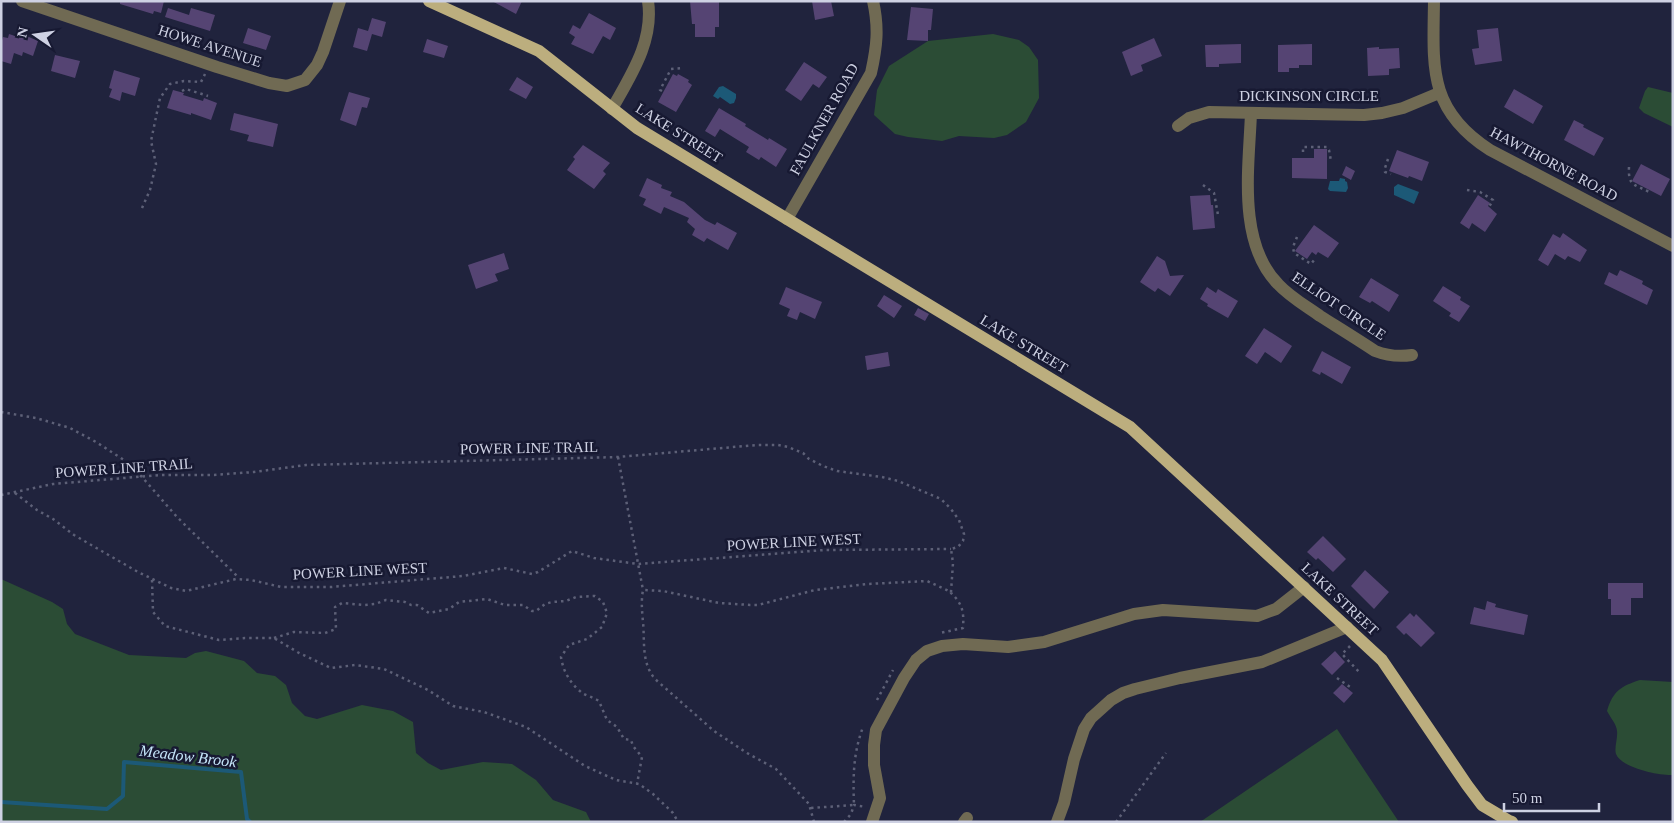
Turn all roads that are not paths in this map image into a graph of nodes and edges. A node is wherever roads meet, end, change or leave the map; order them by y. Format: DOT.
graph roads {
  1 [pos="22,1"];
  2 [pos="340,1"];
  3 [pos="429,1"];
  4 [pos="648,1"];
  5 [pos="873,1"];
  6 [pos="1434,1"];
  7 [pos="1439,93"];
  8 [pos="612,108"];
  9 [pos="1251,113"];
  10 [pos="1178,126"];
  11 [pos="786,218"];
  12 [pos="1673,246"];
  13 [pos="1412,355"];
  14 [pos="1304,587"];
  15 [pos="1347,627"];
  16 [pos="872,822"];
  17 [pos="1057,822"];
  18 [pos="1512,822"];
  1 -- 2 [label="street, HOWE AVENUE"];
  3 -- 8 [label="main road, LAKE STREET"];
  4 -- 8 [label="street"];
  5 -- 11 [label="street, FAULKNER ROAD"];
  6 -- 7 [label="street, HAWTHORNE ROAD"];
  7 -- 9 [label="street, DICKINSON CIRCLE"];
  7 -- 12 [label="street, HAWTHORNE ROAD"];
  8 -- 11 [label="main road, LAKE STREET"];
  9 -- 10 [label="street, DICKINSON CIRCLE"];
  9 -- 13 [label="street, ELLIOT CIRCLE"];
  11 -- 14 [label="main road, LAKE STREET"];
  14 -- 15 [label="main road, LAKE STREET"];
  14 -- 16 [label="street"];
  15 -- 17 [label="street"];
  15 -- 18 [label="main road, LAKE STREET"];
}
